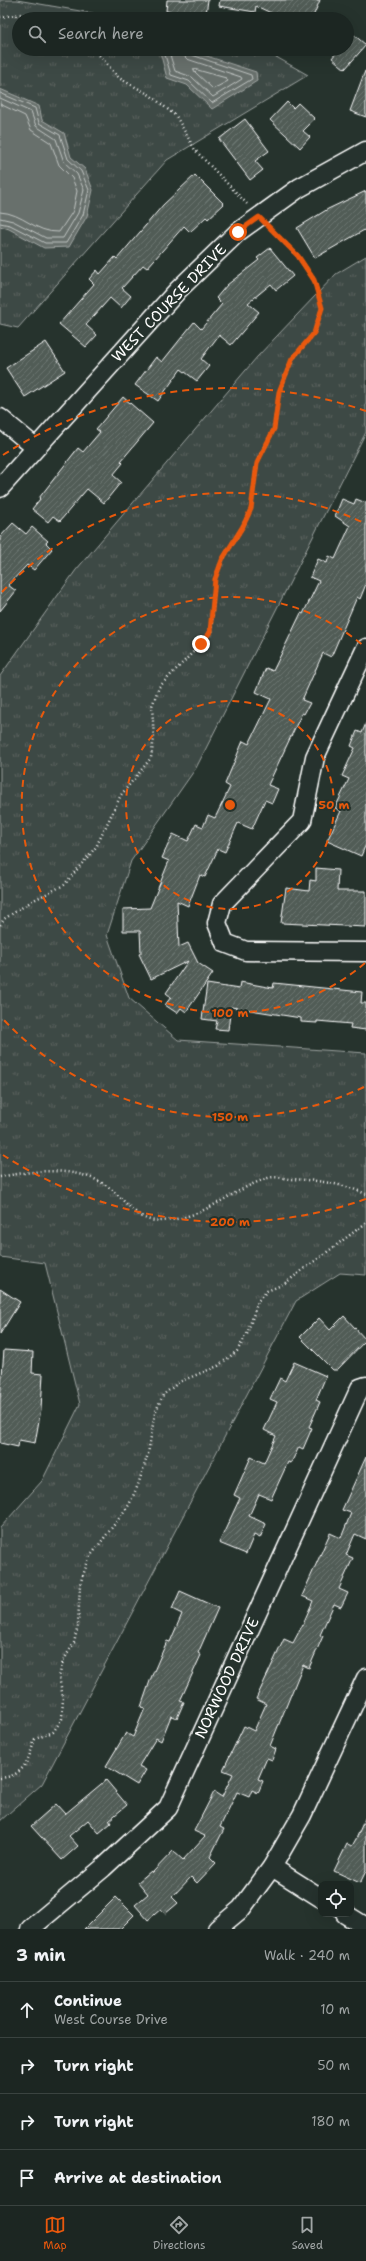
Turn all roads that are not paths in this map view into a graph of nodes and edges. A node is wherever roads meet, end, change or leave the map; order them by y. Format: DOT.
graph roads {
  1 [pos="366,151"];
  2 [pos="0,418"];
  3 [pos="35,446"];
  4 [pos="0,488"];
  5 [pos="366,648"];
  6 [pos="366,952"];
  7 [pos="366,1386"];
  8 [pos="366,1678"];
  9 [pos="272,1867"];
  10 [pos="318,1896"];
  11 [pos="350,1917"];
  12 [pos="366,1927"];
  13 [pos="30,1929"];
  14 [pos="217,1929"];
  1 -- 3 [label="street, WEST COURSE DRIVE"];
  2 -- 3 [label="street"];
  3 -- 4 [label="street, WEST COURSE DRIVE"];
  5 -- 6 [label="street"];
  7 -- 13 [label="street, NORWOOD DRIVE"];
  8 -- 9 [label="street"];
  9 -- 10 [label="street"];
  9 -- 14 [label="street"];
  11 -- 12 [label="street"];
}
